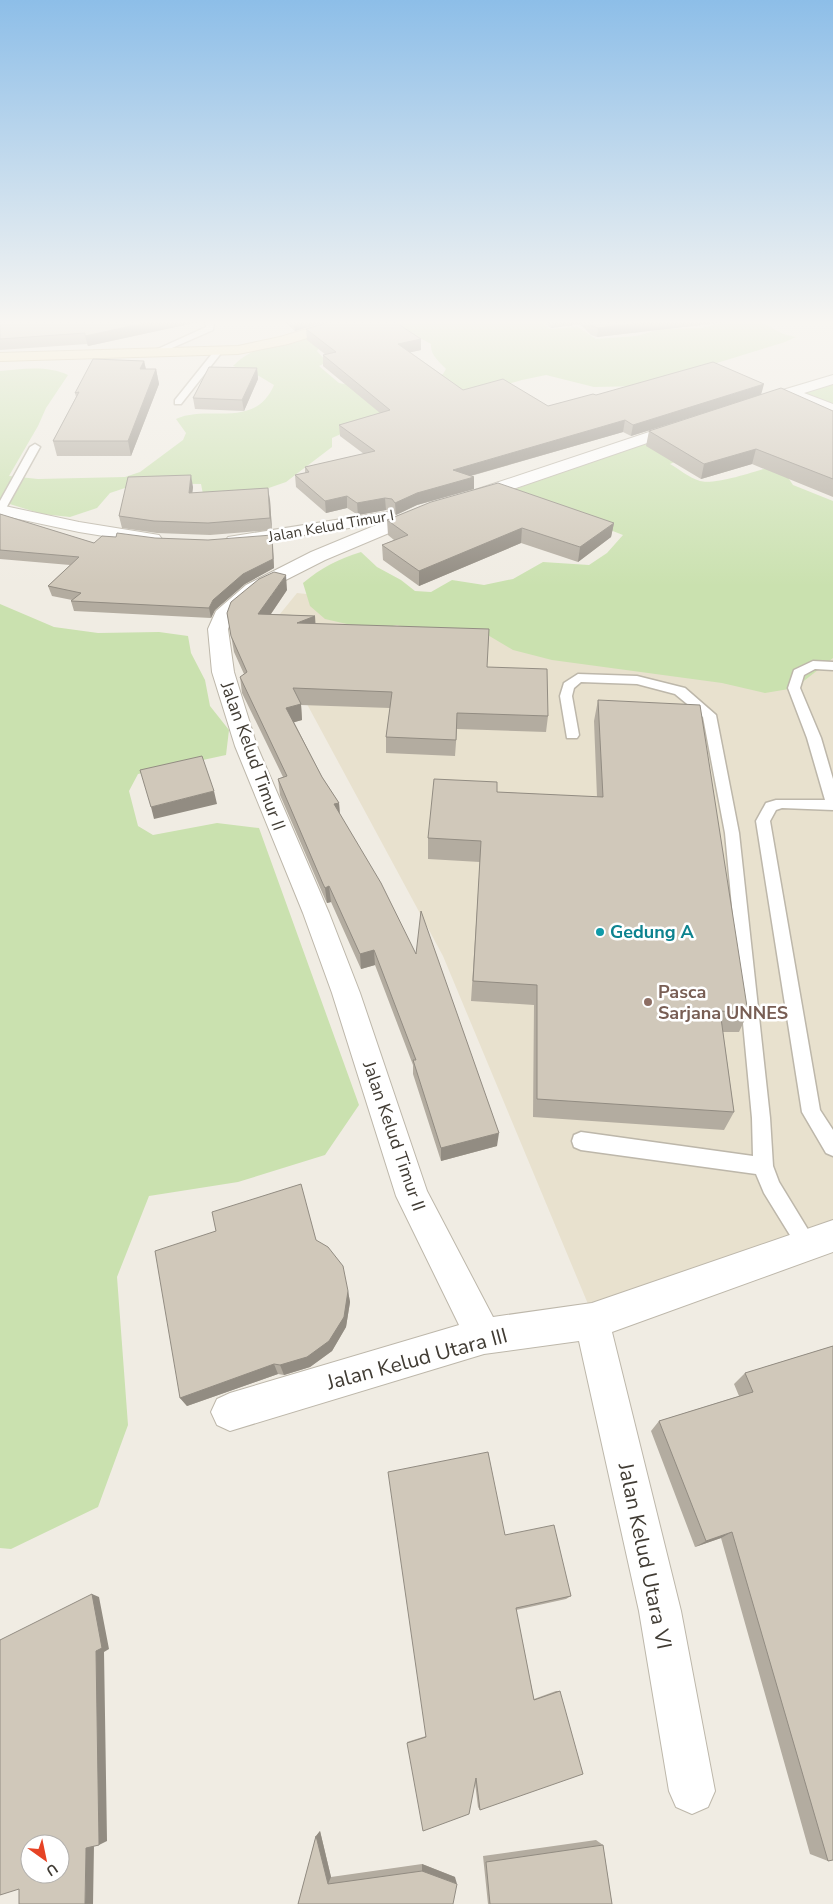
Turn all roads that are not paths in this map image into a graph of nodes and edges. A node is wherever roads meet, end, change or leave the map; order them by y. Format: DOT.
graph roads {
  1 [pos="737,409"];
  2 [pos="733,410"];
  3 [pos="704,419"];
  4 [pos="35,447"];
  5 [pos="438,507"];
  6 [pos="0,510"];
  7 [pos="169,540"];
  8 [pos="219,542"];
  9 [pos="833,666"];
  10 [pos="572,735"];
  11 [pos="833,804"];
  12 [pos="581,1141"];
  13 [pos="833,1148"];
  14 [pos="763,1166"];
  15 [pos="820,1241"];
  16 [pos="592,1321"];
  17 [pos="484,1336"];
  18 [pos="230,1412"];
  19 [pos="692,1792"];
  1 -- 2 [label="street"];
  3 -- 5 [label="street, Jalan Kelud Timur II"];
  4 -- 6 [label="lane"];
  5 -- 8 [label="street, Jalan Kelud Timur I"];
  5 -- 17 [label="street, Jalan Kelud Timur II"];
  6 -- 7 [label="street"];
  9 -- 11 [label="lane"];
  10 -- 14 [label="lane"];
  11 -- 13 [label="lane"];
  12 -- 14 [label="lane"];
  14 -- 15 [label="lane"];
  15 -- 16 [label="street, Jalan Kelud Utara III"];
  16 -- 17 [label="street, Jalan Kelud Utara III"];
  16 -- 19 [label="street, Jalan Kelud Utara VI"];
  17 -- 18 [label="street, Jalan Kelud Utara III"];
}
